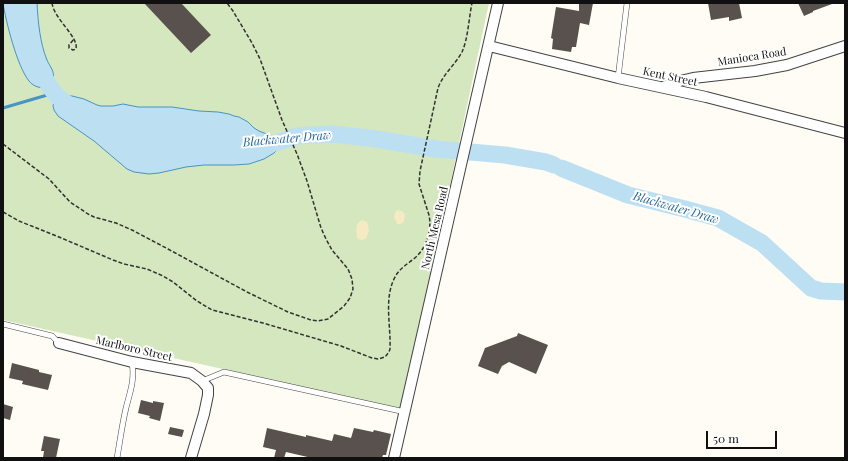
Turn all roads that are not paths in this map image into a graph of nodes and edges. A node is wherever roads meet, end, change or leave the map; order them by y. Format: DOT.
graph roads {
  1 [pos="498,3"];
  2 [pos="627,3"];
  3 [pos="489,46"];
  4 [pos="845,46"];
  5 [pos="618,78"];
  6 [pos="663,87"];
  7 [pos="845,133"];
  8 [pos="3,324"];
  9 [pos="59,342"];
  10 [pos="132,362"];
  11 [pos="202,381"];
  12 [pos="405,412"];
  13 [pos="117,458"];
  14 [pos="191,458"];
  15 [pos="394,458"];
  1 -- 3 [label="street, North Mesa Road"];
  2 -- 5 [label="lane"];
  3 -- 5 [label="street, Kent Street"];
  3 -- 12 [label="street, North Mesa Road"];
  4 -- 6 [label="street, Manioca Road"];
  5 -- 6 [label="street, Kent Street"];
  6 -- 7 [label="street, Kent Street"];
  8 -- 9 [label="lane"];
  9 -- 10 [label="street, Marlboro Street"];
  10 -- 11 [label="street, Marlboro Street"];
  10 -- 13 [label="lane"];
  11 -- 12 [label="lane"];
  11 -- 14 [label="street"];
  12 -- 15 [label="street, North Mesa Road"];
}
